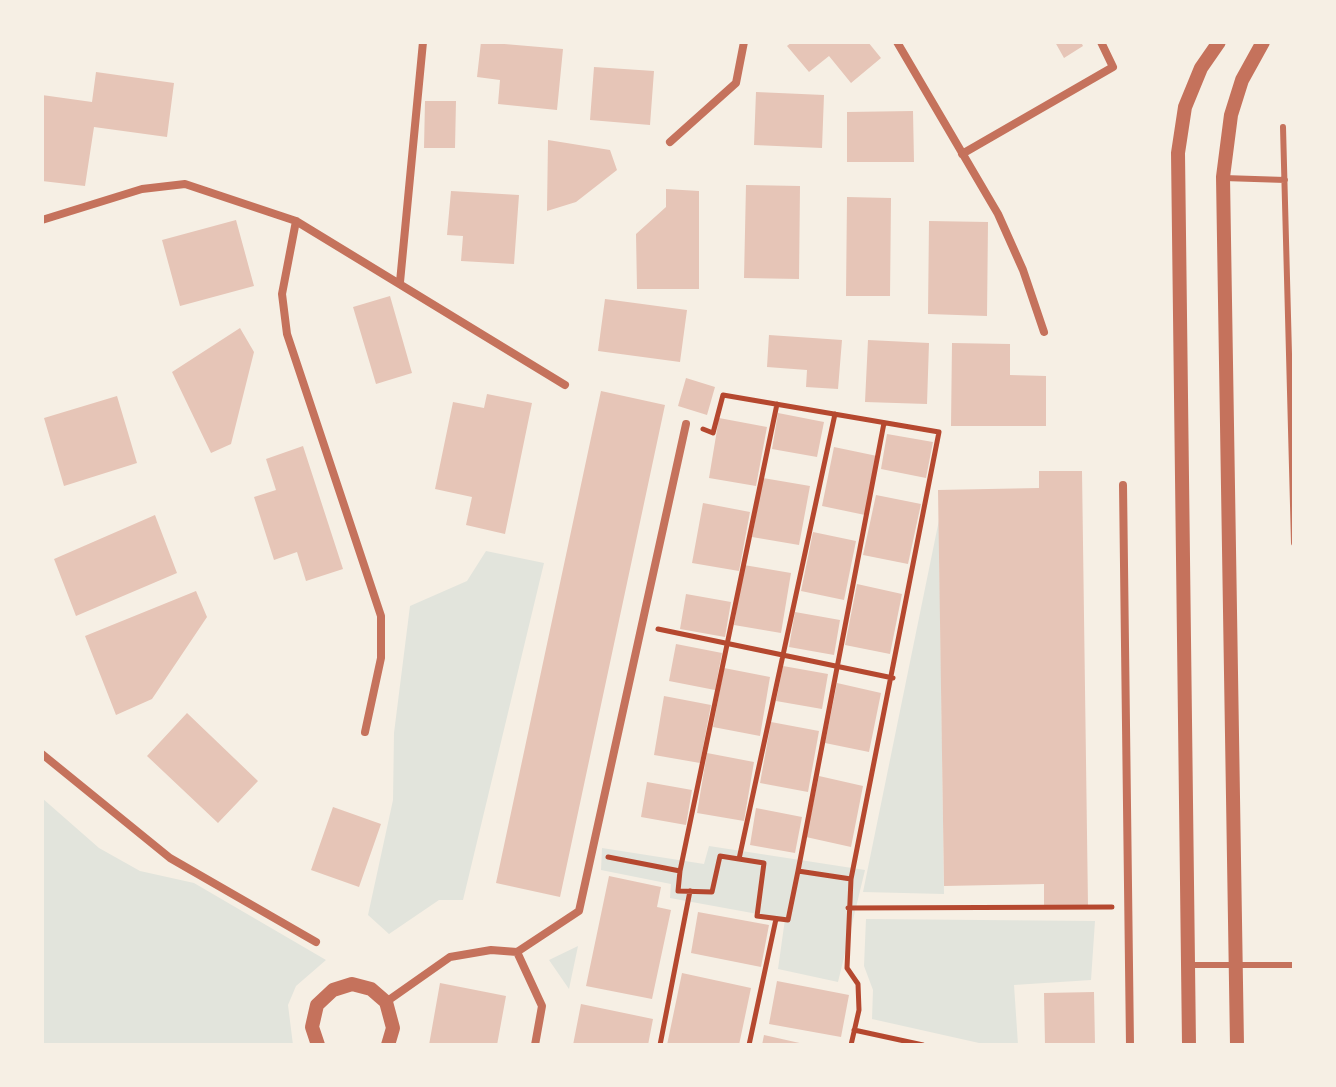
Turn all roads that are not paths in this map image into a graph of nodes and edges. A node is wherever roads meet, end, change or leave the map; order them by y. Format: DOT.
graph roads {
  1 [pos="423,42"];
  2 [pos="744,42"];
  3 [pos="897,42"];
  4 [pos="1101,42"];
  5 [pos="1219,42"];
  6 [pos="1263,42"];
  7 [pos="1283,127"];
  8 [pos="670,142"];
  9 [pos="962,154"];
  10 [pos="1223,177"];
  11 [pos="1285,180"];
  12 [pos="42,220"];
  13 [pos="296,221"];
  14 [pos="400,282"];
  15 [pos="1044,332"];
  16 [pos="565,385"];
  17 [pos="686,424"];
  18 [pos="1123,485"];
  19 [pos="1294,543"];
  20 [pos="365,732"];
  21 [pos="42,754"];
  22 [pos="316,942"];
  23 [pos="517,952"];
  24 [pos="1234,964"];
  25 [pos="1188,965"];
  26 [pos="1294,965"];
  27 [pos="386,1002"];
  28 [pos="318,1045"];
  29 [pos="388,1045"];
  30 [pos="535,1045"];
  31 [pos="1130,1045"];
  32 [pos="1189,1045"];
  33 [pos="1237,1045"];
  1 -- 14 [label="street"];
  2 -- 8 [label="street"];
  3 -- 9 [label="street"];
  4 -- 9 [label="street"];
  5 -- 25 [label="street"];
  6 -- 10 [label="street"];
  7 -- 11 [label="lane"];
  9 -- 15 [label="street"];
  10 -- 11 [label="lane"];
  10 -- 24 [label="street"];
  11 -- 19 [label="lane"];
  12 -- 13 [label="street"];
  13 -- 14 [label="street"];
  13 -- 20 [label="street"];
  14 -- 16 [label="street"];
  17 -- 23 [label="street"];
  18 -- 31 [label="street"];
  21 -- 22 [label="street"];
  23 -- 27 [label="street"];
  23 -- 30 [label="street"];
  24 -- 25 [label="lane"];
  24 -- 26 [label="lane"];
  24 -- 33 [label="street"];
  25 -- 32 [label="street"];
  27 -- 28 [label="street"];
  27 -- 29 [label="street"];
}
